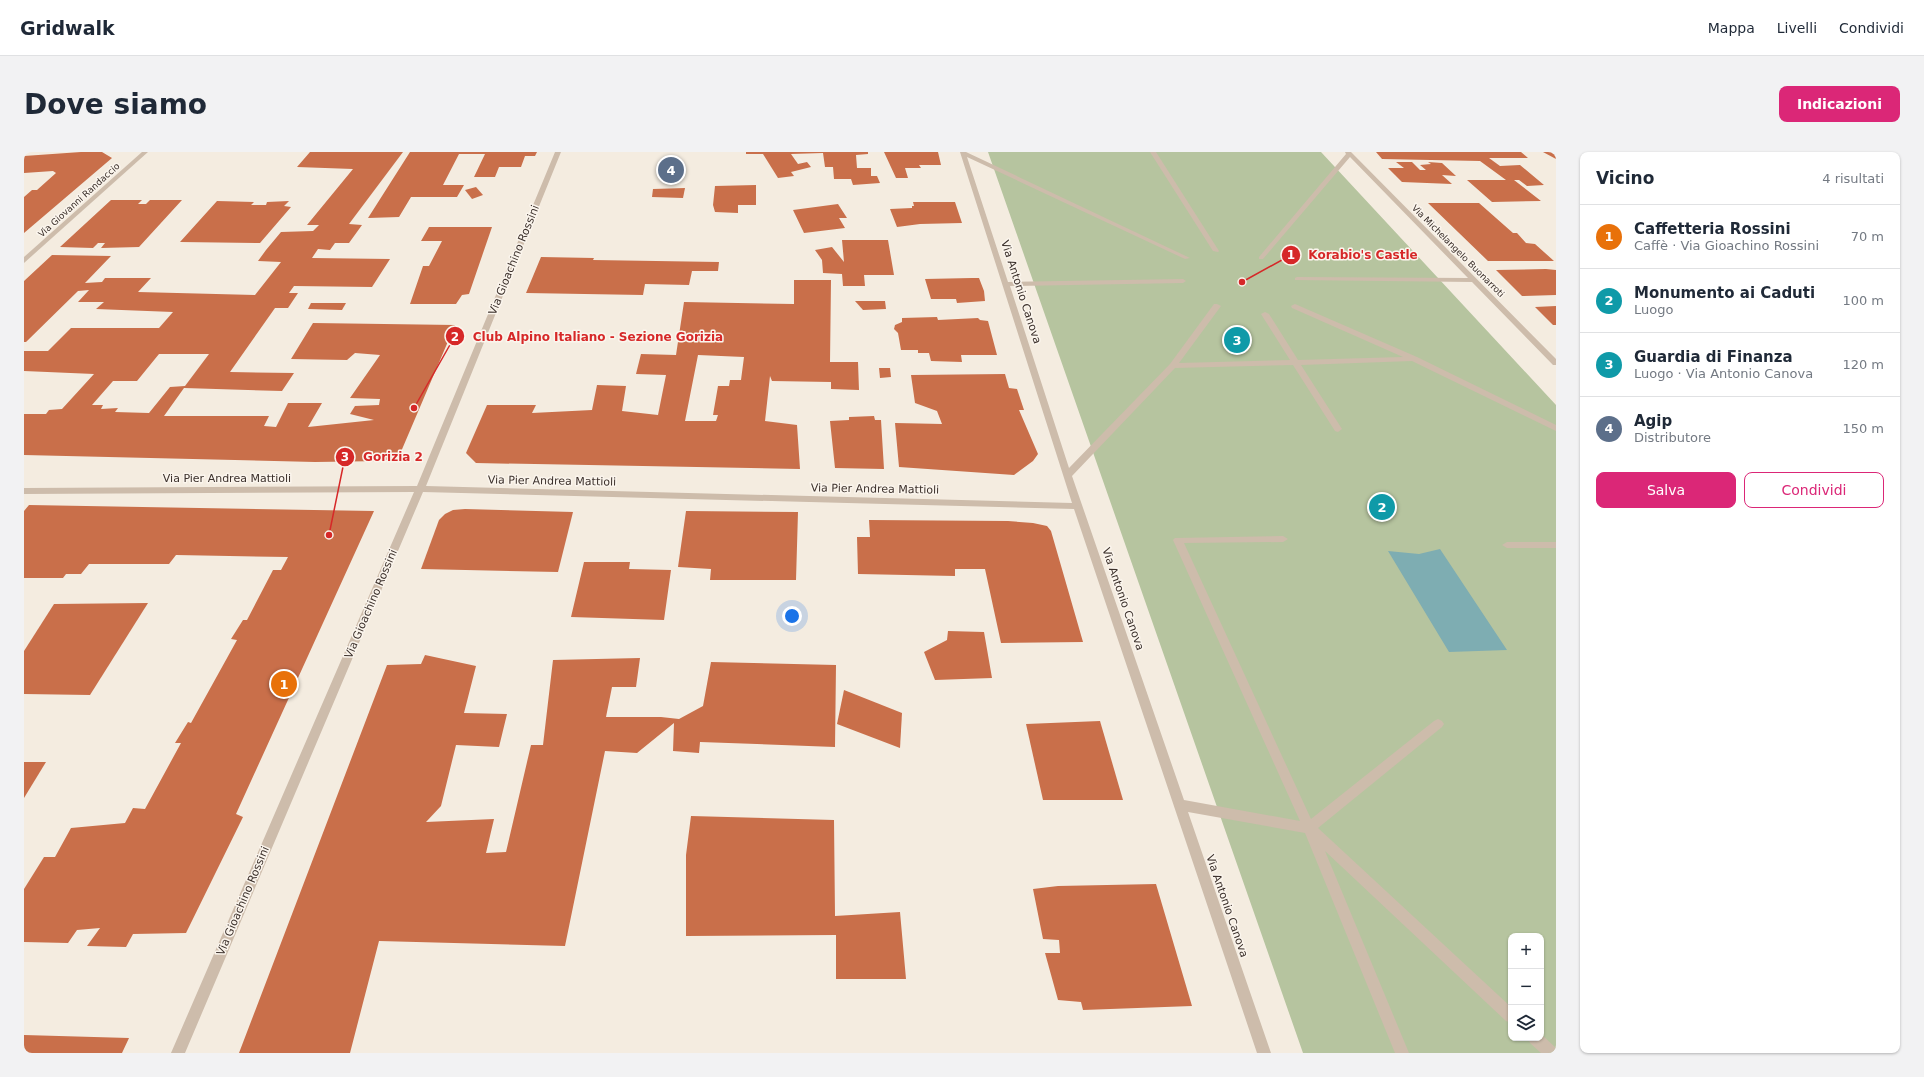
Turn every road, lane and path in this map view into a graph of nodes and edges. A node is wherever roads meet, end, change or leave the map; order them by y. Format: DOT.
graph roads {
  1 [pos="145,152"];
  2 [pos="558,152"];
  3 [pos="1153,152"];
  4 [pos="964,153"];
  5 [pos="1349,153"];
  6 [pos="1216,251"];
  7 [pos="1187,258"];
  8 [pos="1261,258"];
  9 [pos="24,261"];
  10 [pos="1296,279"];
  11 [pos="1474,280"];
  12 [pos="1183,281"];
  13 [pos="1006,284"];
  14 [pos="1217,306"];
  15 [pos="1295,306"];
  16 [pos="1265,314"];
  17 [pos="1414,359"];
  18 [pos="1297,363"];
  19 [pos="1556,363"];
  20 [pos="1173,366"];
  21 [pos="1556,428"];
  22 [pos="1338,429"];
  23 [pos="1067,475"];
  24 [pos="420,489"];
  25 [pos="24,491"];
  26 [pos="1078,506"];
  27 [pos="1283,539"];
  28 [pos="1507,545"];
  29 [pos="1556,545"];
  30 [pos="1438,724"];
  31 [pos="1180,805"];
  32 [pos="1308,828"];
  33 [pos="1508,1013"];
  34 [pos="1538,1041"];
  35 [pos="178,1053"];
  36 [pos="1264,1053"];
  37 [pos="1402,1053"];
  38 [pos="1551,1053"];
  1 -- 9 [label="street, Via Giovanni Randaccio"];
  2 -- 24 [label="street, Via Gioachino Rossini"];
  3 -- 6 [label="street"];
  4 -- 7 [label="street"];
  4 -- 13 [label="street, Via Antonio Canova"];
  5 -- 8 [label="street"];
  5 -- 11 [label="street, Via Michelangelo Buonarroti"];
  10 -- 11 [label="street"];
  11 -- 19 [label="street, Via Michelangelo Buonarroti"];
  12 -- 13 [label="street"];
  13 -- 23 [label="street, Via Antonio Canova"];
  14 -- 20 [label="street"];
  15 -- 17 [label="street"];
  16 -- 18 [label="street"];
  17 -- 18 [label="street"];
  17 -- 21 [label="street"];
  18 -- 20 [label="street"];
  18 -- 22 [label="street"];
  20 -- 23 [label="street"];
  23 -- 26 [label="street, Via Antonio Canova"];
  24 -- 25 [label="street, Via Pier Andrea Mattioli"];
  24 -- 26 [label="street, Via Pier Andrea Mattioli"];
  24 -- 35 [label="street, Via Gioachino Rossini"];
  26 -- 31 [label="street, Via Antonio Canova"];
  27 -- 32 [label="street"];
  28 -- 29 [label="street"];
  30 -- 32 [label="street"];
  31 -- 32 [label="street"];
  31 -- 36 [label="street, Via Antonio Canova"];
  32 -- 33 [label="street"];
  32 -- 37 [label="street"];
  34 -- 38 [label="street"];
}
